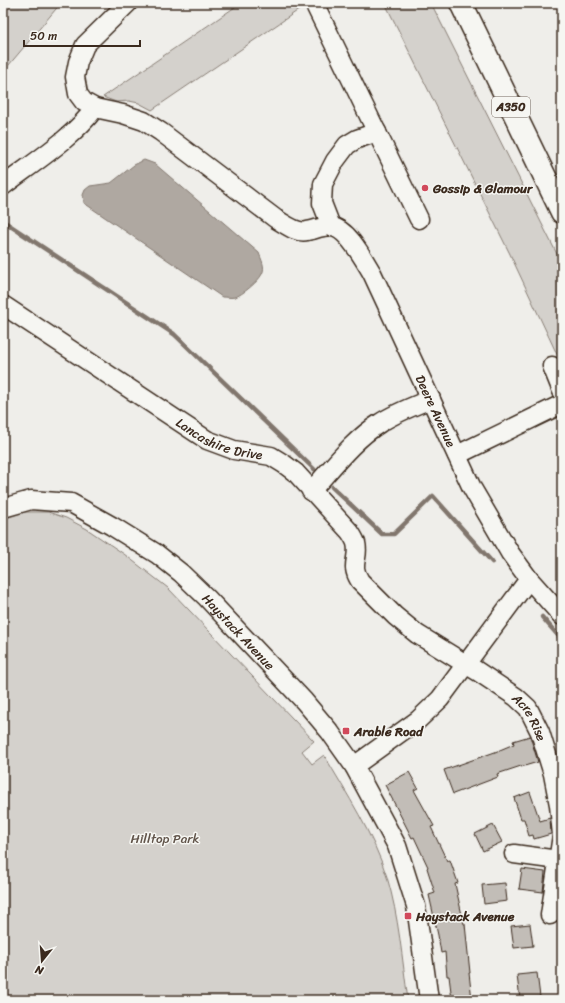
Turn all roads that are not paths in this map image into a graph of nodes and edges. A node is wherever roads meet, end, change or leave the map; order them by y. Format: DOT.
graph roads {
  1 [pos="128,3"];
  2 [pos="314,3"];
  3 [pos="461,3"];
  4 [pos="95,108"];
  5 [pos="377,132"];
  6 [pos="3,186"];
  7 [pos="562,212"];
  8 [pos="419,218"];
  9 [pos="331,226"];
  10 [pos="3,305"];
  11 [pos="552,366"];
  12 [pos="562,391"];
  13 [pos="430,399"];
  14 [pos="562,404"];
  15 [pos="457,455"];
  16 [pos="312,491"];
  17 [pos="3,508"];
  18 [pos="529,579"];
  19 [pos="562,616"];
  20 [pos="466,665"];
  21 [pos="354,766"];
  22 [pos="514,854"];
  23 [pos="558,860"];
  24 [pos="550,915"];
  25 [pos="429,1000"];
  1 -- 4 [label="street"];
  2 -- 5 [label="street"];
  3 -- 7 [label="highway, A350"];
  4 -- 6 [label="street"];
  4 -- 9 [label="street"];
  5 -- 8 [label="street"];
  5 -- 9 [label="street"];
  9 -- 13 [label="street, Deere Avenue"];
  10 -- 16 [label="street, Lancashire Drive"];
  11 -- 12 [label="street"];
  13 -- 15 [label="street, Deere Avenue"];
  13 -- 16 [label="street"];
  14 -- 15 [label="street"];
  15 -- 18 [label="street, Deere Avenue"];
  16 -- 20 [label="street, Lancashire Drive"];
  17 -- 21 [label="street, Haystack Avenue"];
  18 -- 19 [label="street, Deere Avenue"];
  18 -- 20 [label="street"];
  20 -- 21 [label="street"];
  20 -- 23 [label="street, Acre Rise"];
  21 -- 25 [label="street, Haystack Avenue"];
  22 -- 23 [label="street"];
  23 -- 24 [label="street, Acre Rise"];
}
